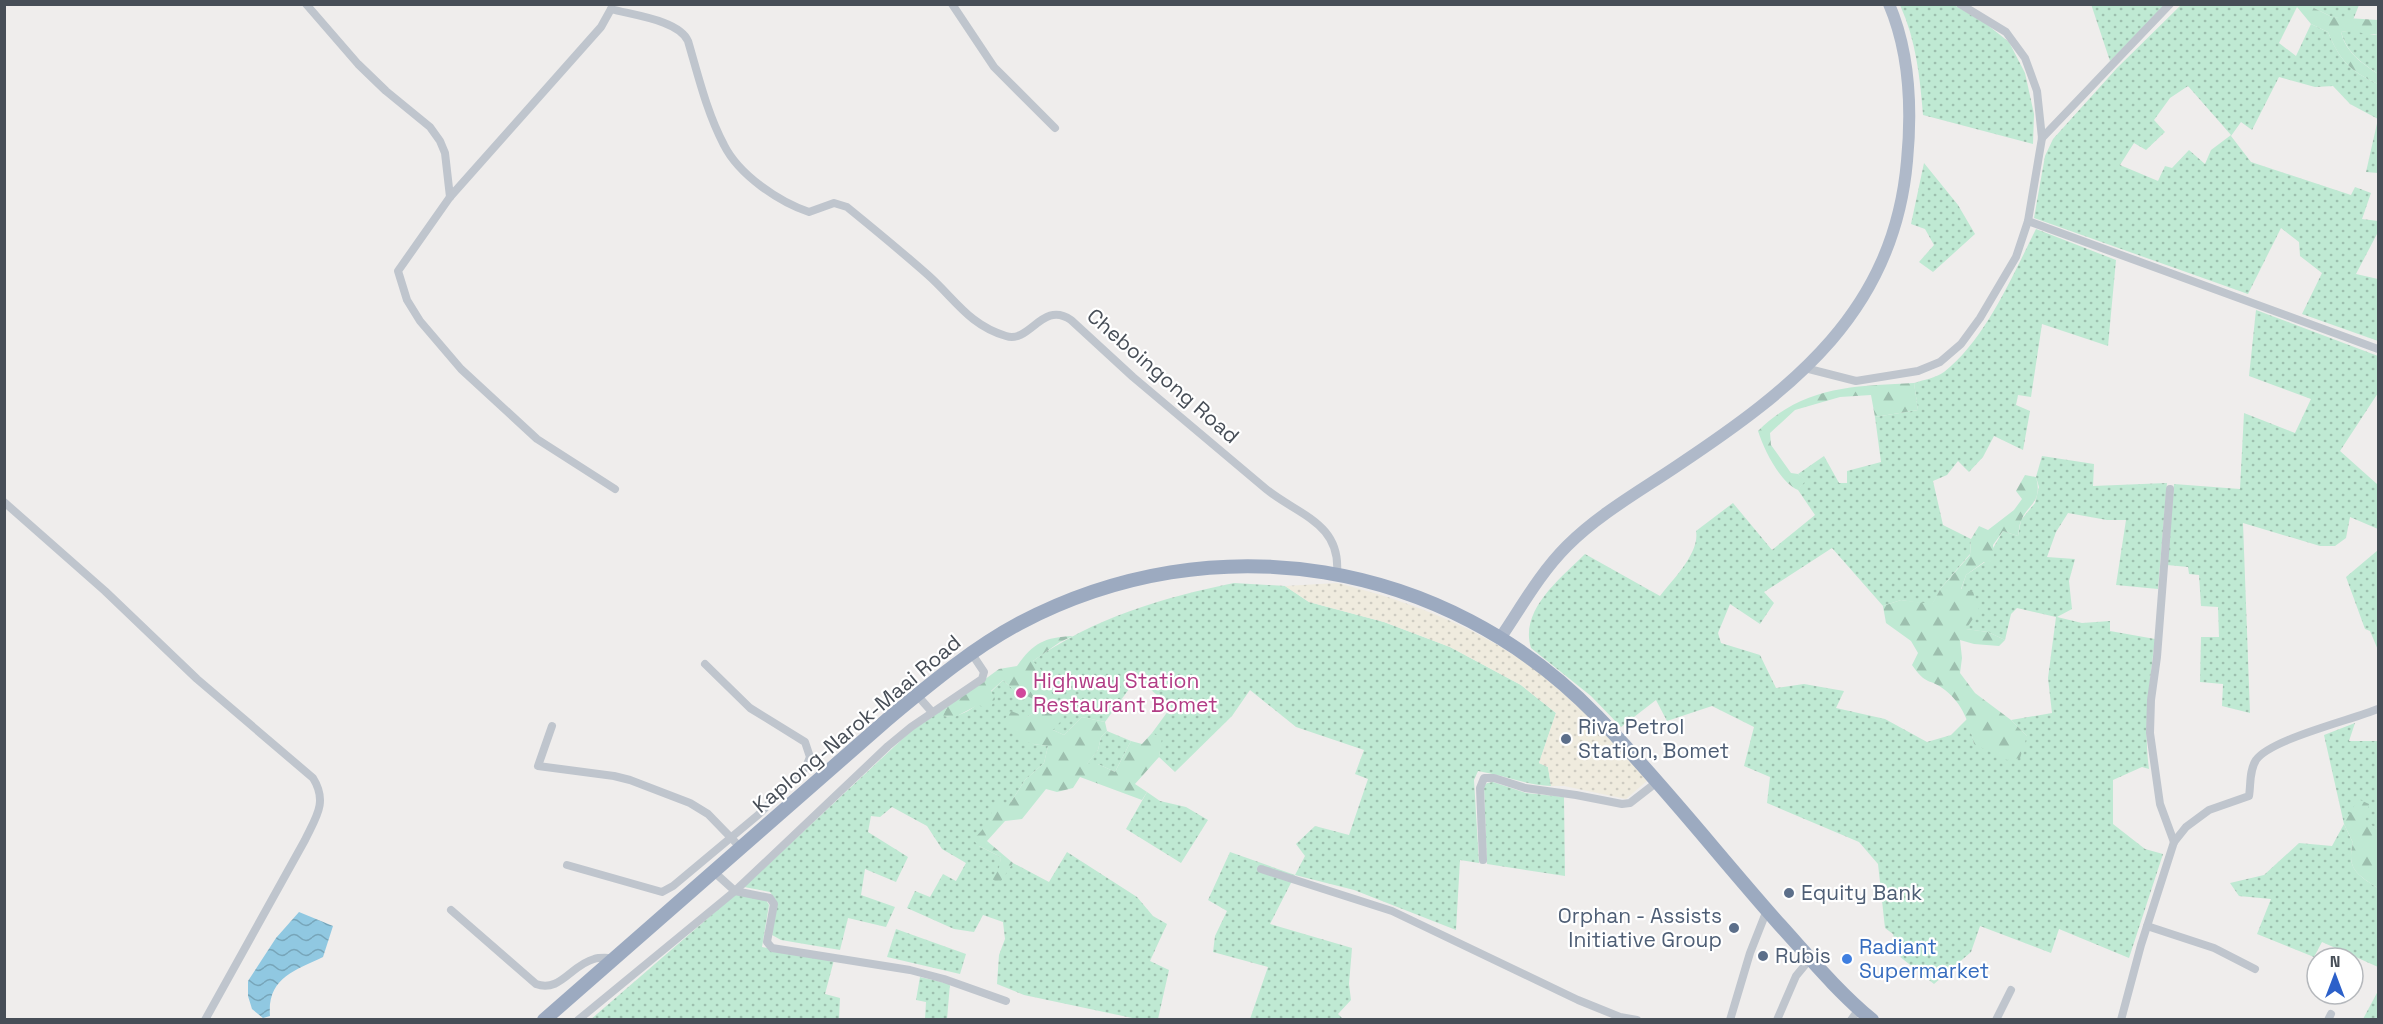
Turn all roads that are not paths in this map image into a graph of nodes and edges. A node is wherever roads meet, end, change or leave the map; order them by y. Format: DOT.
graph roads {
  1 [pos="306,4"];
  2 [pos="952,4"];
  3 [pos="1890,4"];
  4 [pos="1960,4"];
  5 [pos="2170,4"];
  6 [pos="611,7"];
  7 [pos="1054,128"];
  8 [pos="2042,138"];
  9 [pos="450,197"];
  10 [pos="2028,221"];
  11 [pos="2379,349"];
  12 [pos="1805,368"];
  13 [pos="615,489"];
  14 [pos="2170,489"];
  15 [pos="4,502"];
  16 [pos="1337,573"];
  17 [pos="1501,637"];
  18 [pos="972,654"];
  19 [pos="705,664"];
  20 [pos="917,695"];
  21 [pos="2379,709"];
  22 [pos="933,712"];
  23 [pos="552,726"];
  24 [pos="1657,782"];
  25 [pos="730,838"];
  26 [pos="2174,842"];
  27 [pos="741,848"];
  28 [pos="1483,860"];
  29 [pos="567,865"];
  30 [pos="1262,869"];
  31 [pos="714,872"];
  32 [pos="735,891"];
  33 [pos="451,910"];
  34 [pos="1767,910"];
  35 [pos="2147,926"];
  36 [pos="613,958"];
  37 [pos="1810,958"];
  38 [pos="2255,969"];
  39 [pos="2011,990"];
  40 [pos="1006,1001"];
  41 [pos="1855,1014"];
  42 [pos="552,1017"];
  43 [pos="205,1020"];
  44 [pos="578,1020"];
  45 [pos="1637,1020"];
  46 [pos="1730,1020"];
  47 [pos="1777,1020"];
  48 [pos="1872,1020"];
  49 [pos="1996,1020"];
  50 [pos="2121,1020"];
  1 -- 9 [label="street"];
  2 -- 7 [label="street"];
  3 -- 12 [label="main road"];
  4 -- 8 [label="street"];
  5 -- 8 [label="street"];
  6 -- 9 [label="street"];
  6 -- 16 [label="street, Cheboingong Road"];
  8 -- 10 [label="street"];
  9 -- 13 [label="street"];
  10 -- 11 [label="street"];
  10 -- 12 [label="street"];
  12 -- 17 [label="main road"];
  14 -- 26 [label="street"];
  15 -- 43 [label="street"];
  16 -- 17 [label="highway, Kaplong-Narok-Maai Road"];
  16 -- 18 [label="highway, Kaplong-Narok-Maai Road"];
  17 -- 24 [label="highway, Kaplong-Narok-Maai Road"];
  18 -- 20 [label="highway, Kaplong-Narok-Maai Road"];
  18 -- 22 [label="street"];
  19 -- 25 [label="street"];
  20 -- 22 [label="street"];
  20 -- 27 [label="highway, Kaplong-Narok-Maai Road"];
  21 -- 26 [label="street"];
  22 -- 32 [label="street"];
  23 -- 25 [label="street"];
  24 -- 28 [label="street"];
  24 -- 34 [label="highway, Kaplong-Narok-Maai Road"];
  25 -- 27 [label="street"];
  25 -- 29 [label="street"];
  26 -- 35 [label="street"];
  27 -- 31 [label="highway, Kaplong-Narok-Maai Road"];
  30 -- 45 [label="street"];
  31 -- 32 [label="street"];
  31 -- 36 [label="highway, Kaplong-Narok-Maai Road"];
  32 -- 40 [label="street"];
  32 -- 44 [label="street"];
  33 -- 36 [label="street"];
  34 -- 37 [label="highway, Kaplong-Narok-Maai Road"];
  34 -- 46 [label="street"];
  35 -- 38 [label="street"];
  35 -- 50 [label="street"];
  36 -- 42 [label="highway, Kaplong-Narok-Maai Road"];
  37 -- 41 [label="highway, Kaplong-Narok-Maai Road"];
  37 -- 47 [label="street"];
  39 -- 49 [label="street"];
  41 -- 48 [label="highway, Kaplong-Narok-Maai Road"];
}
